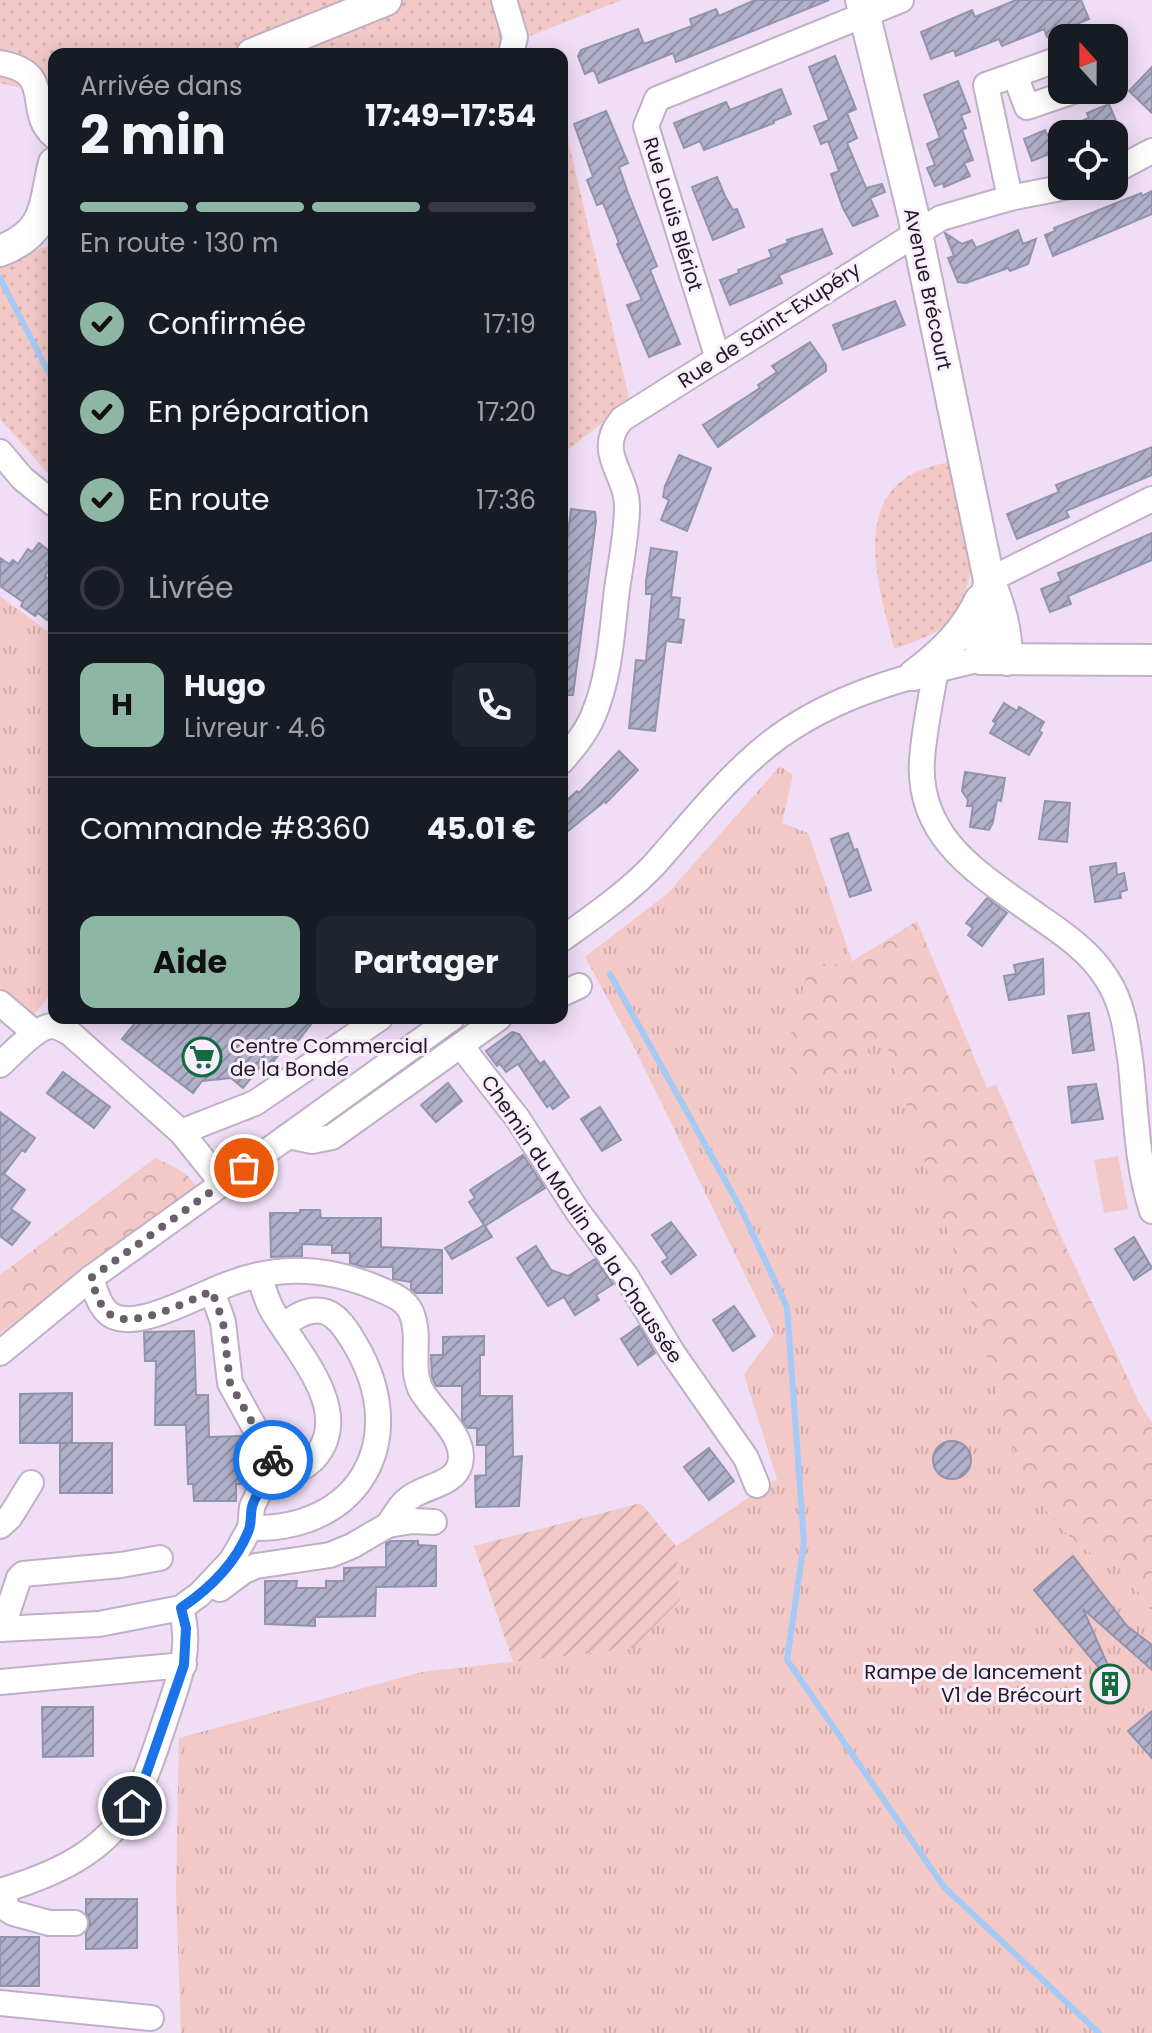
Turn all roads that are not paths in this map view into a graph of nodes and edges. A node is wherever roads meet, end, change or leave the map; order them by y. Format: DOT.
graph roads {
  1 [pos="386,0"];
  2 [pos="504,0"];
  3 [pos="901,0"];
  4 [pos="862,7"];
  5 [pos="267,48"];
  6 [pos="512,48"];
  7 [pos="0,63"];
  8 [pos="1048,63"];
  9 [pos="1015,75"];
  10 [pos="1048,100"];
  11 [pos="48,131"];
  12 [pos="1152,151"];
  13 [pos="1128,164"];
  14 [pos="1048,191"];
  15 [pos="1010,198"];
  16 [pos="48,218"];
  17 [pos="917,231"];
  18 [pos="0,251"];
  19 [pos="718,359"];
  20 [pos="0,452"];
  21 [pos="48,499"];
  22 [pos="1152,499"];
  23 [pos="989,580"];
  24 [pos="994,660"];
  25 [pos="1152,660"];
  26 [pos="925,672"];
  27 [pos="568,754"];
  28 [pos="568,934"];
  29 [pos="0,1003"];
  30 [pos="371,1024"];
  31 [pos="432,1024"];
  32 [pos="491,1024"];
  33 [pos="35,1033"];
  34 [pos="461,1046"];
  35 [pos="0,1065"];
  36 [pos="1145,1123"];
  37 [pos="181,1132"];
  38 [pos="288,1136"];
  39 [pos="222,1183"];
  40 [pos="1152,1211"];
  41 [pos="259,1275"];
  42 [pos="91,1278"];
  43 [pos="212,1291"];
  44 [pos="283,1326"];
  45 [pos="0,1353"];
  46 [pos="274,1476"];
  47 [pos="31,1483"];
  48 [pos="757,1485"];
  49 [pos="434,1522"];
  50 [pos="388,1525"];
  51 [pos="0,1526"];
  52 [pos="250,1528"];
  53 [pos="160,1558"];
  54 [pos="206,1589"];
  55 [pos="181,1608"];
  56 [pos="1,1629"];
  57 [pos="184,1665"];
  58 [pos="0,1682"];
  59 [pos="1,1891"];
  60 [pos="75,1923"];
  61 [pos="0,2003"];
  62 [pos="151,2018"];
  1 -- 5 [label="main road"];
  2 -- 6 [label="street"];
  3 -- 4 [label="street, Rue Louis Blériot"];
  4 -- 17 [label="main road, Avenue Brécourt"];
  4 -- 19 [label="street, Rue Louis Blériot"];
  7 -- 11 [label="street"];
  8 -- 9 [label="street"];
  9 -- 10 [label="street"];
  9 -- 15 [label="street"];
  12 -- 13 [label="street"];
  14 -- 15 [label="street, Rue de Saint-Exupéry"];
  15 -- 17 [label="street, Rue de Saint-Exupéry"];
  16 -- 18 [label="main road"];
  17 -- 19 [label="street, Rue de Saint-Exupéry"];
  17 -- 23 [label="main road, Avenue Brécourt"];
  19 -- 27 [label="street, Rue de Saint-Exupéry"];
  20 -- 21 [label="street"];
  22 -- 23 [label="street"];
  23 -- 24 [label="main road, Avenue Brécourt"];
  23 -- 26 [label="main road"];
  24 -- 25 [label="main road"];
  24 -- 26 [label="street"];
  26 -- 28 [label="street"];
  26 -- 36 [label="street"];
  29 -- 33 [label="street"];
  30 -- 37 [label="street"];
  31 -- 38 [label="street"];
  32 -- 34 [label="street"];
  33 -- 35 [label="street"];
  33 -- 37 [label="street"];
  34 -- 38 [label="street"];
  34 -- 48 [label="street, Chemin du Moulin de la Chaussée"];
  36 -- 40 [label="street"];
  37 -- 39 [label="street"];
  38 -- 39 [label="street"];
  39 -- 42 [label="street"];
  41 -- 43 [label="street"];
  41 -- 44 [label="street"];
  41 -- 50 [label="street"];
  42 -- 43 [label="street"];
  42 -- 45 [label="street"];
  43 -- 46 [label="street"];
  44 -- 46 [label="street"];
  44 -- 52 [label="street"];
  46 -- 52 [label="street"];
  47 -- 51 [label="street"];
  49 -- 50 [label="street"];
  50 -- 54 [label="street"];
  52 -- 54 [label="street"];
  53 -- 56 [label="street"];
  54 -- 55 [label="street"];
  55 -- 56 [label="street"];
  55 -- 57 [label="street"];
  57 -- 58 [label="street"];
  57 -- 59 [label="street"];
  59 -- 60 [label="street"];
  61 -- 62 [label="street"];
}
